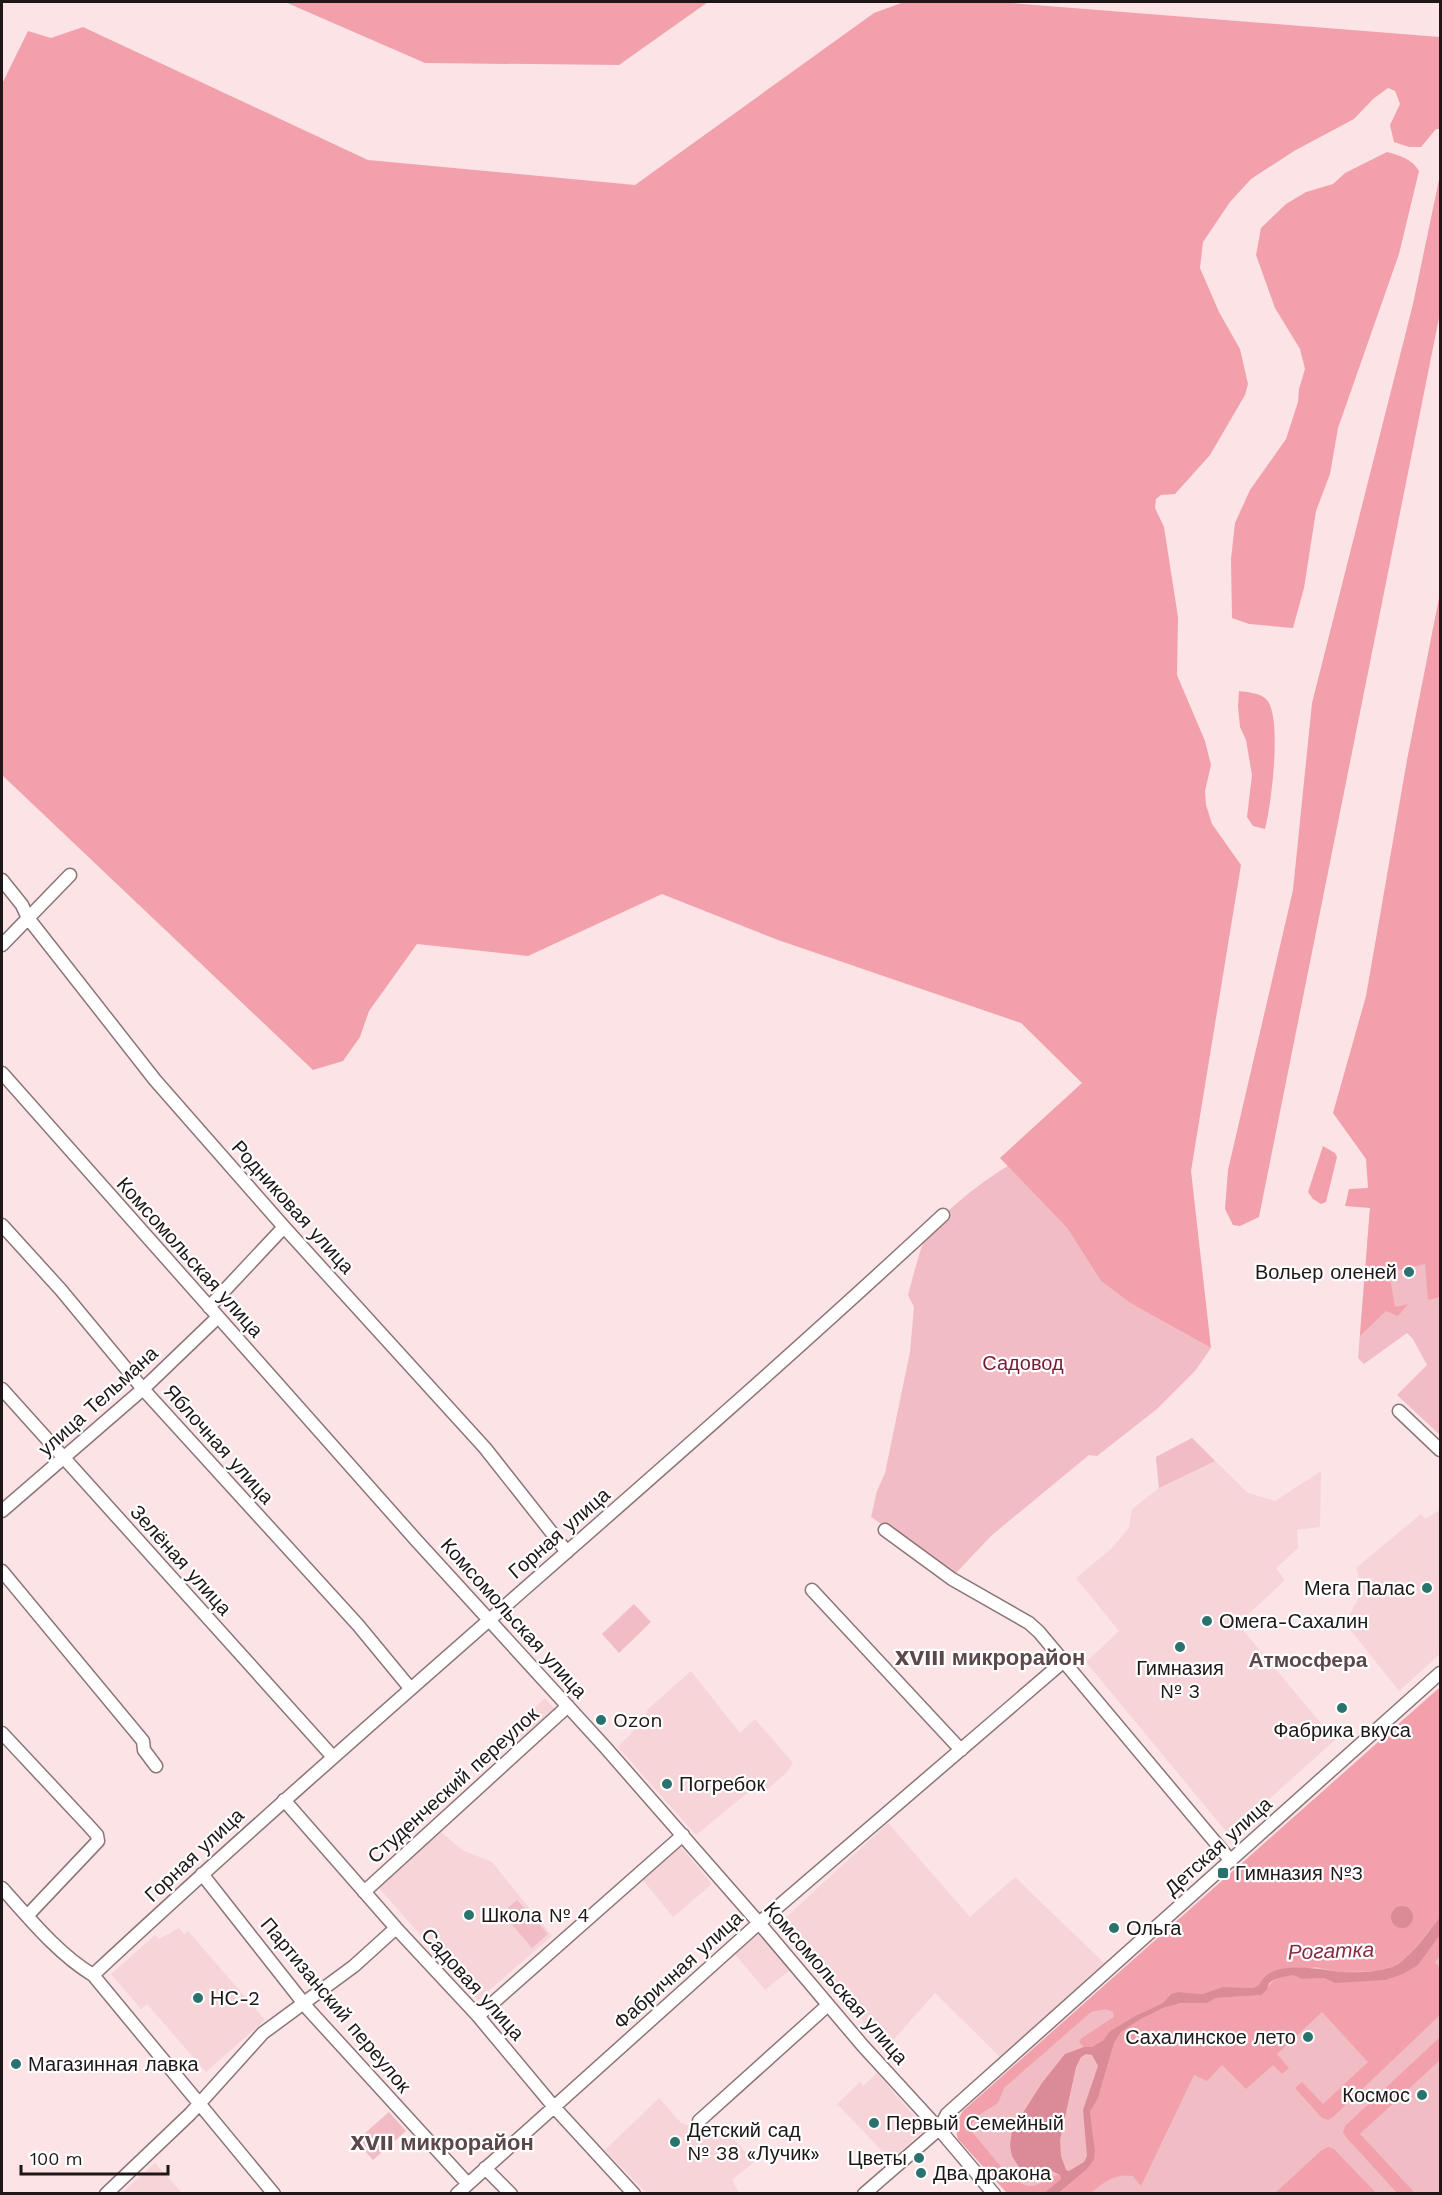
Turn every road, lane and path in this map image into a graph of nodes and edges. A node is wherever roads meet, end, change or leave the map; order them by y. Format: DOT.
graph roads {
  1 [pos="70,875"];
  2 [pos="2,880"];
  3 [pos="28,918"];
  4 [pos="2,945"];
  5 [pos="2,1073"];
  6 [pos="942,1215"];
  7 [pos="2,1225"];
  8 [pos="284,1227"];
  9 [pos="209,1306"];
  10 [pos="218,1317"];
  11 [pos="2,1389"];
  12 [pos="143,1389"];
  13 [pos="1399,1411"];
  14 [pos="1440,1450"];
  15 [pos="64,1458"];
  16 [pos="2,1510"];
  17 [pos="885,1530"];
  18 [pos="567,1552"];
  19 [pos="2,1571"];
  20 [pos="812,1590"];
  21 [pos="490,1619"];
  22 [pos="1064,1661"];
  23 [pos="1440,1673"];
  24 [pos="411,1688"];
  25 [pos="568,1707"];
  26 [pos="2,1733"];
  27 [pos="961,1750"];
  28 [pos="333,1757"];
  29 [pos="156,1766"];
  30 [pos="284,1800"];
  31 [pos="682,1835"];
  32 [pos="1231,1861"];
  33 [pos="202,1874"];
  34 [pos="2,1888"];
  35 [pos="364,1892"];
  36 [pos="27,1916"];
  37 [pos="759,1923"];
  38 [pos="396,1928"];
  39 [pos="93,1976"];
  40 [pos="304,2003"];
  41 [pos="828,2005"];
  42 [pos="478,2016"];
  43 [pos="199,2104"];
  44 [pos="554,2107"];
  45 [pos="699,2121"];
  46 [pos="939,2129"];
  47 [pos="485,2168"];
  48 [pos="468,2184"];
  49 [pos="106,2193"];
  50 [pos="274,2193"];
  51 [pos="457,2193"];
  52 [pos="511,2193"];
  53 [pos="634,2193"];
  54 [pos="864,2193"];
  55 [pos="994,2193"];
  1 -- 3 [label="street"];
  2 -- 3 [label="street, Родниковая улица"];
  3 -- 4 [label="street"];
  3 -- 8 [label="street, Родниковая улица"];
  5 -- 9 [label="street, Комсомольская улица"];
  6 -- 18 [label="street, Горная улица"];
  7 -- 12 [label="street, Яблочная улица"];
  8 -- 9 [label="street"];
  8 -- 18 [label="street, Родниковая улица"];
  9 -- 10 [label="street, Комсомольская улица"];
  10 -- 12 [label="street, улица Тельмана"];
  10 -- 21 [label="street, Комсомольская улица"];
  11 -- 15 [label="street, Зелёная улица"];
  12 -- 15 [label="street, улица Тельмана"];
  12 -- 24 [label="street, Яблочная улица"];
  13 -- 14 [label="street"];
  15 -- 16 [label="street, улица Тельмана"];
  15 -- 28 [label="street, Зелёная улица"];
  17 -- 22 [label="street"];
  18 -- 21 [label="street, Горная улица"];
  19 -- 29 [label="street"];
  20 -- 27 [label="street"];
  21 -- 24 [label="street, Горная улица"];
  21 -- 25 [label="street, Комсомольская улица"];
  22 -- 27 [label="street, Фабричная улица"];
  22 -- 32 [label="street"];
  23 -- 32 [label="street, Детская улица"];
  24 -- 28 [label="street, Горная улица"];
  25 -- 31 [label="street, Комсомольская улица"];
  25 -- 35 [label="street, Студенческий переулок"];
  26 -- 36 [label="street"];
  27 -- 37 [label="street, Фабричная улица"];
  28 -- 30 [label="street, Горная улица"];
  30 -- 33 [label="street, Горная улица"];
  30 -- 35 [label="street, Садовая улица"];
  31 -- 37 [label="street, Комсомольская улица"];
  31 -- 42 [label="street"];
  32 -- 46 [label="street, Детская улица"];
  33 -- 39 [label="street, Горная улица"];
  33 -- 40 [label="street, Партизанский переулок"];
  34 -- 36 [label="street"];
  35 -- 38 [label="street, Садовая улица"];
  36 -- 39 [label="street"];
  37 -- 41 [label="street, Комсомольская улица"];
  37 -- 44 [label="street, Фабричная улица"];
  38 -- 40 [label="street"];
  38 -- 42 [label="street, Садовая улица"];
  39 -- 43 [label="street"];
  40 -- 43 [label="street"];
  40 -- 48 [label="street, Партизанский переулок"];
  41 -- 45 [label="street"];
  41 -- 46 [label="street, Комсомольская улица"];
  42 -- 44 [label="street, Садовая улица"];
  43 -- 49 [label="street"];
  43 -- 50 [label="street"];
  44 -- 47 [label="street, Фабричная улица"];
  44 -- 53 [label="street, Садовая улица"];
  46 -- 54 [label="street, Детская улица"];
  46 -- 55 [label="street, Комсомольская улица"];
  47 -- 48 [label="street, Фабричная улица"];
  47 -- 52 [label="street"];
  48 -- 51 [label="street, Фабричная улица"];
}
